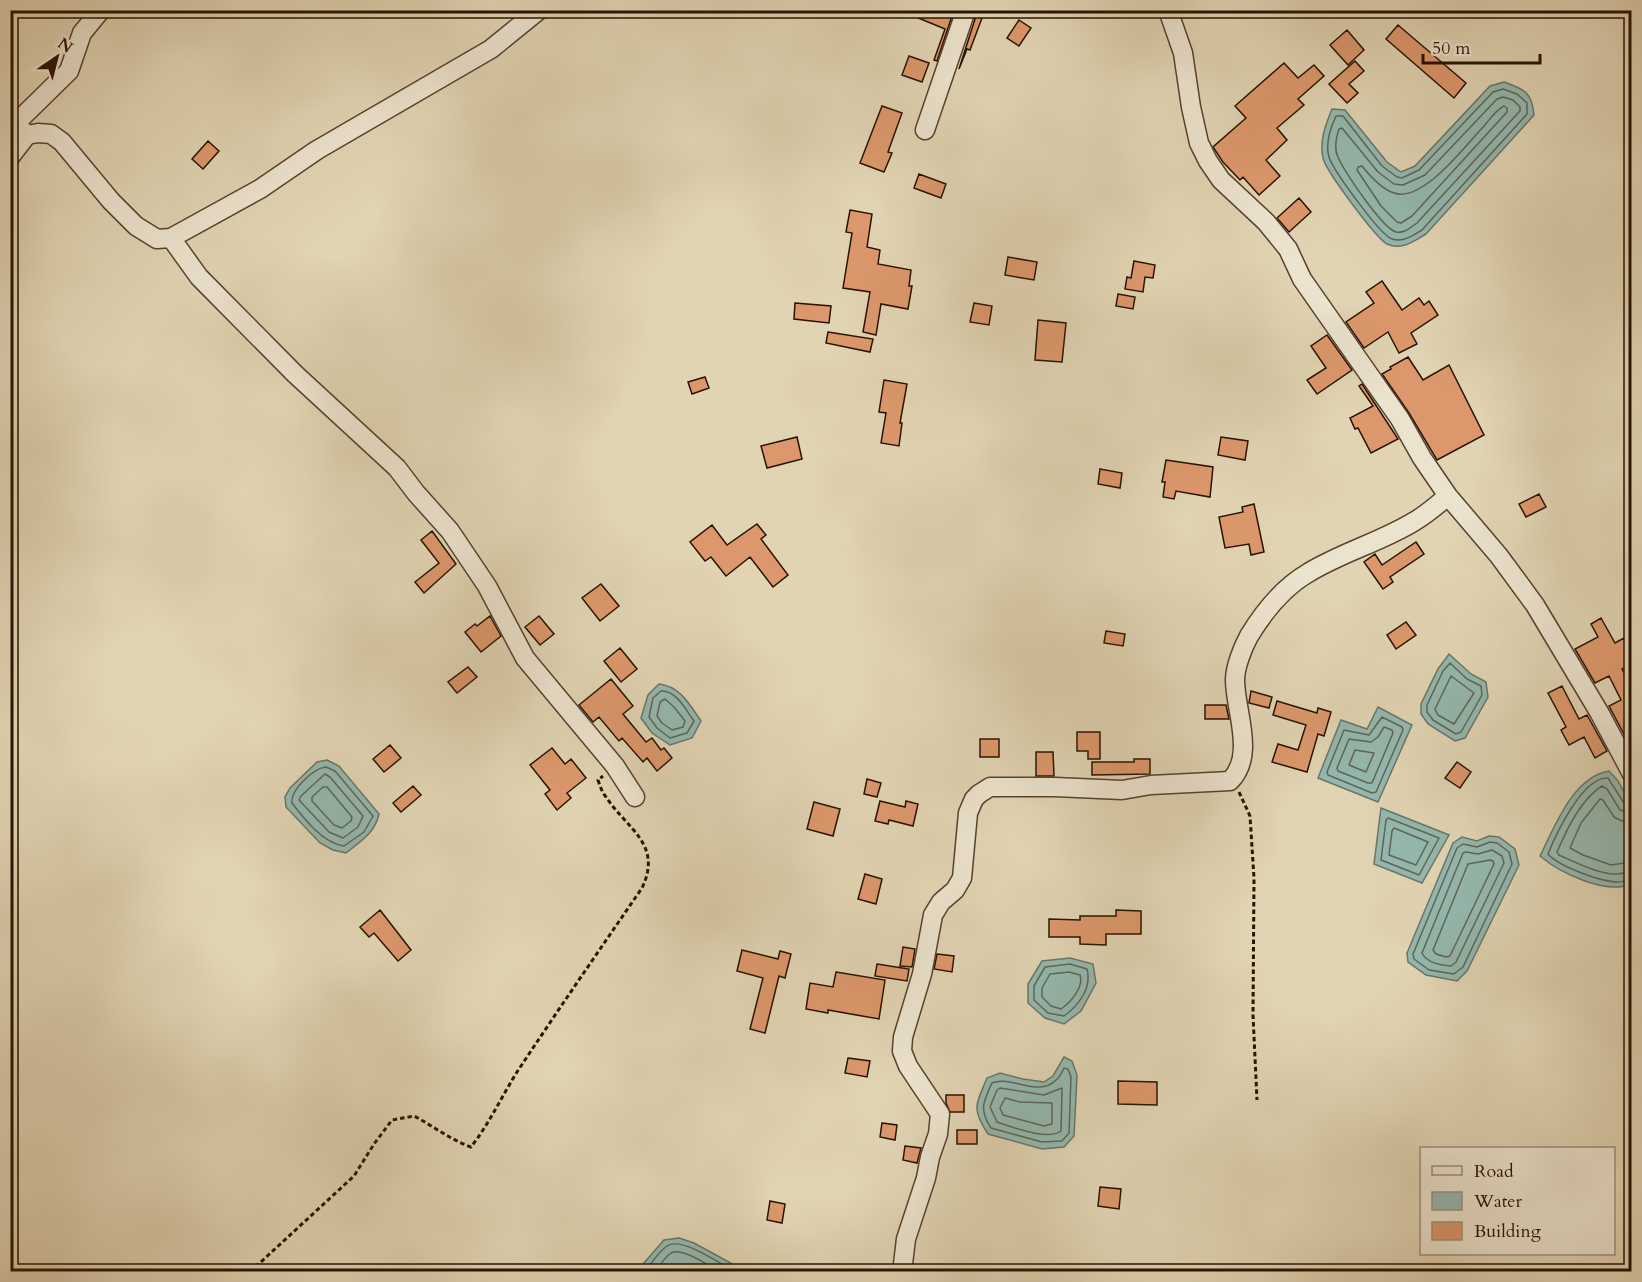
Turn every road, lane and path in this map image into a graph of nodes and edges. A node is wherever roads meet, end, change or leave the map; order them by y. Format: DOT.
graph roads {
  1 [pos="101,10"];
  2 [pos="539,10"];
  3 [pos="966,10"];
  4 [pos="1168,10"];
  5 [pos="925,130"];
  6 [pos="27,135"];
  7 [pos="10,157"];
  8 [pos="171,238"];
  9 [pos="1448,496"];
  10 [pos="615,766"];
  11 [pos="1238,772"];
  12 [pos="1632,774"];
  13 [pos="635,797"];
  14 [pos="1257,1100"];
  15 [pos="250,1272"];
  16 [pos="902,1272"];
  1 -- 6 [label="street"];
  2 -- 8 [label="street"];
  3 -- 5 [label="street"];
  4 -- 9 [label="street"];
  6 -- 7 [label="street"];
  6 -- 8 [label="street"];
  8 -- 10 [label="street"];
  9 -- 11 [label="street"];
  9 -- 12 [label="street"];
  10 -- 13 [label="street"];
  10 -- 15 [label="path"];
  11 -- 14 [label="path"];
  11 -- 16 [label="street"];
}
